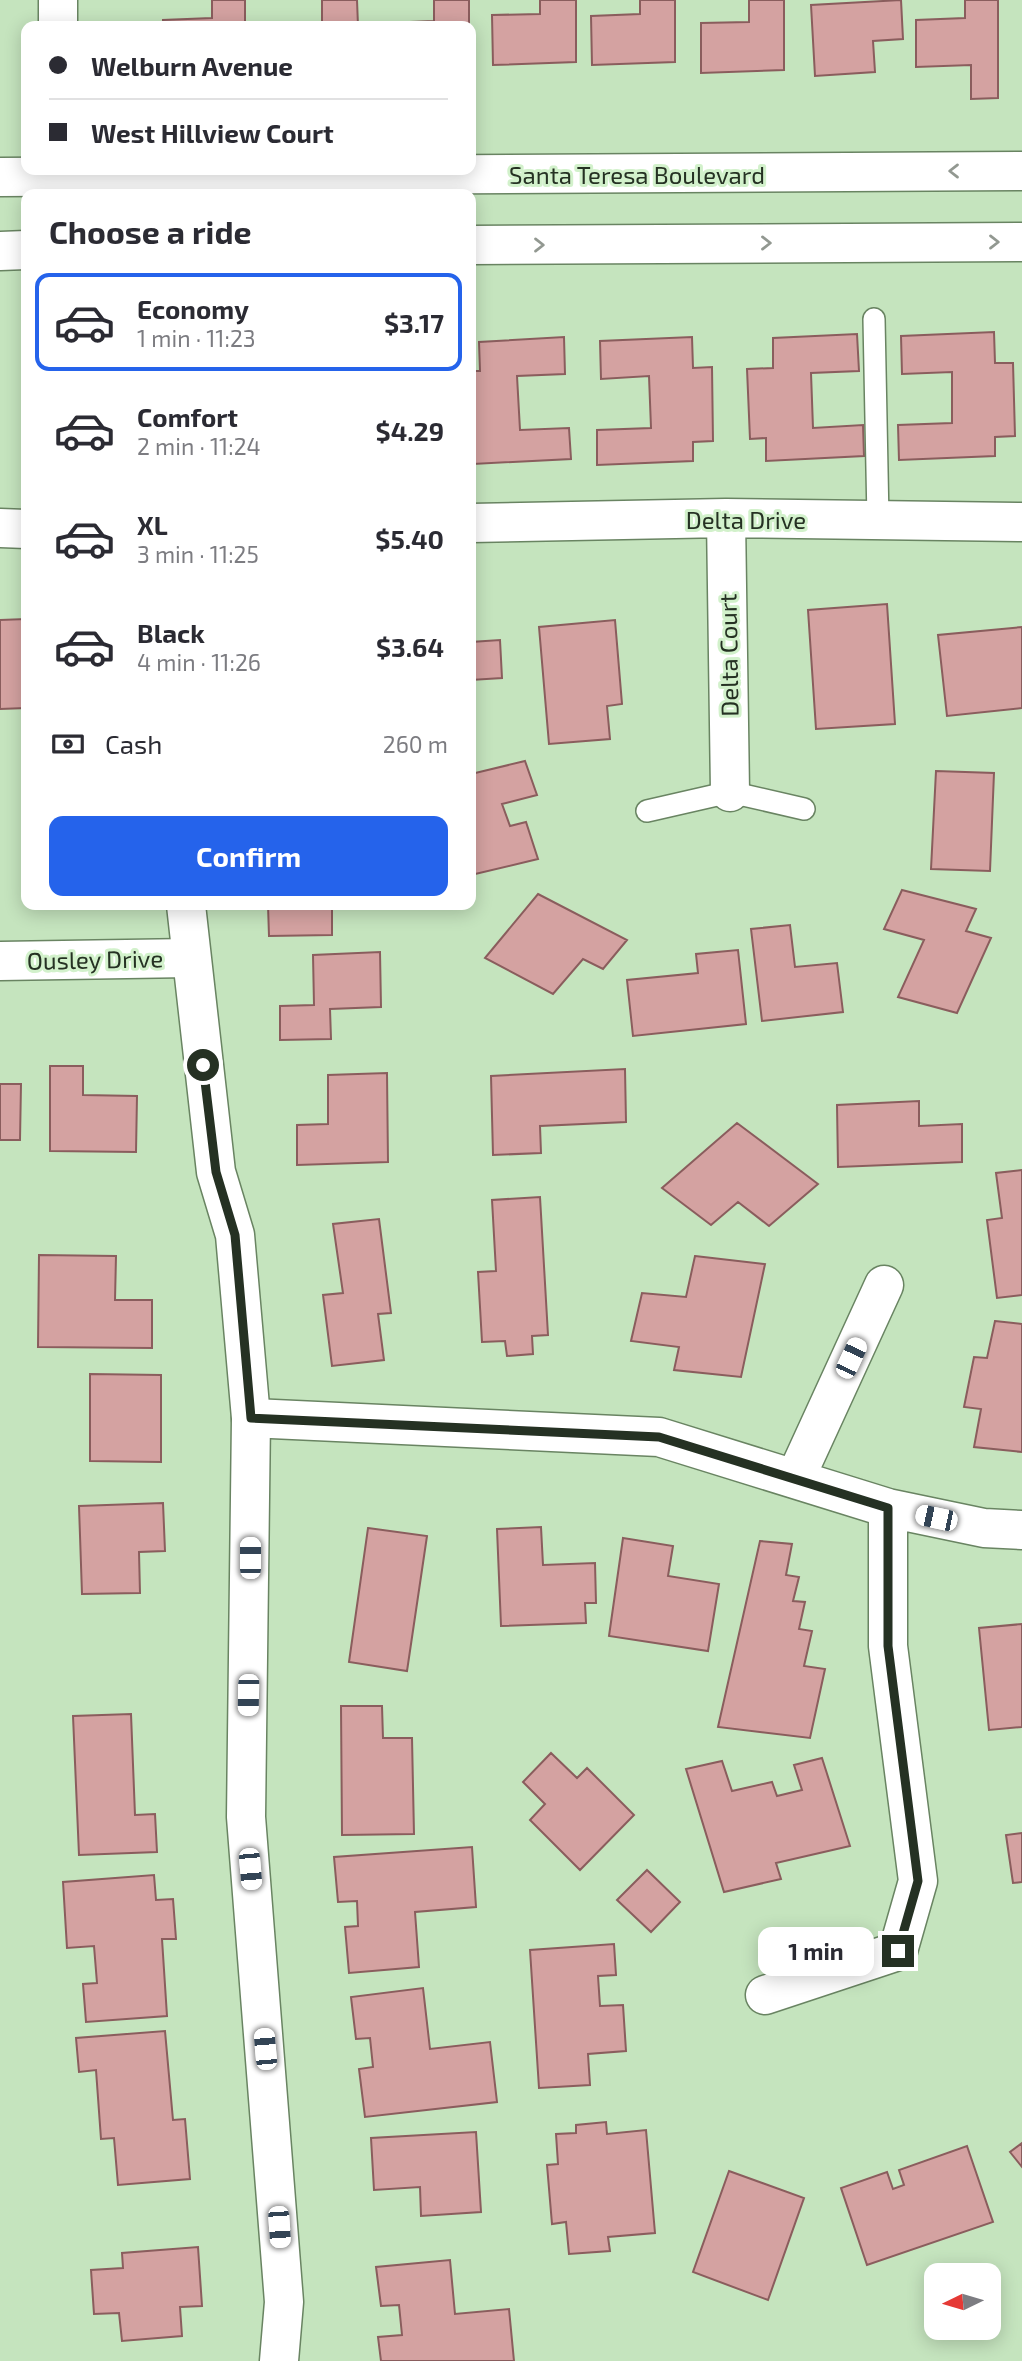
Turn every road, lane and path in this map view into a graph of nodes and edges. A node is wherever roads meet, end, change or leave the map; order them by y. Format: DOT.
graph roads {
  1 [pos="58,0"];
  2 [pos="58,21"];
  3 [pos="1022,171"];
  4 [pos="0,177"];
  5 [pos="61,180"];
  6 [pos="1022,242"];
  7 [pos="476,245"];
  8 [pos="21,250"];
  9 [pos="0,251"];
  10 [pos="874,319"];
  11 [pos="726,518"];
  12 [pos="878,520"];
  13 [pos="1022,522"];
  14 [pos="476,523"];
  15 [pos="0,528"];
  16 [pos="21,528"];
  17 [pos="730,792"];
  18 [pos="804,809"];
  19 [pos="647,811"];
  20 [pos="186,910"];
  21 [pos="190,958"];
  22 [pos="0,961"];
  23 [pos="884,1285"];
  24 [pos="251,1418"];
  25 [pos="795,1479"];
  26 [pos="888,1508"];
  27 [pos="1022,1530"];
  28 [pos="765,1995"];
  29 [pos="279,2361"];
  1 -- 2 [label="street"];
  3 -- 5 [label="street, Santa Teresa Boulevard, one-way"];
  4 -- 5 [label="street, Santa Teresa Boulevard"];
  7 -- 6 [label="street, one-way"];
  8 -- 9 [label="street"];
  10 -- 12 [label="lane"];
  11 -- 12 [label="street, Delta Drive"];
  11 -- 14 [label="street, Delta Drive"];
  11 -- 17 [label="street, Delta Court"];
  12 -- 13 [label="street, Delta Drive"];
  15 -- 16 [label="street"];
  17 -- 18 [label="lane"];
  17 -- 19 [label="lane"];
  20 -- 21 [label="street"];
  21 -- 22 [label="street, Ousley Drive"];
  21 -- 24 [label="street"];
  23 -- 25 [label="street"];
  24 -- 25 [label="street"];
  24 -- 29 [label="street"];
  25 -- 26 [label="street"];
  26 -- 27 [label="street"];
  26 -- 28 [label="street"];
}
